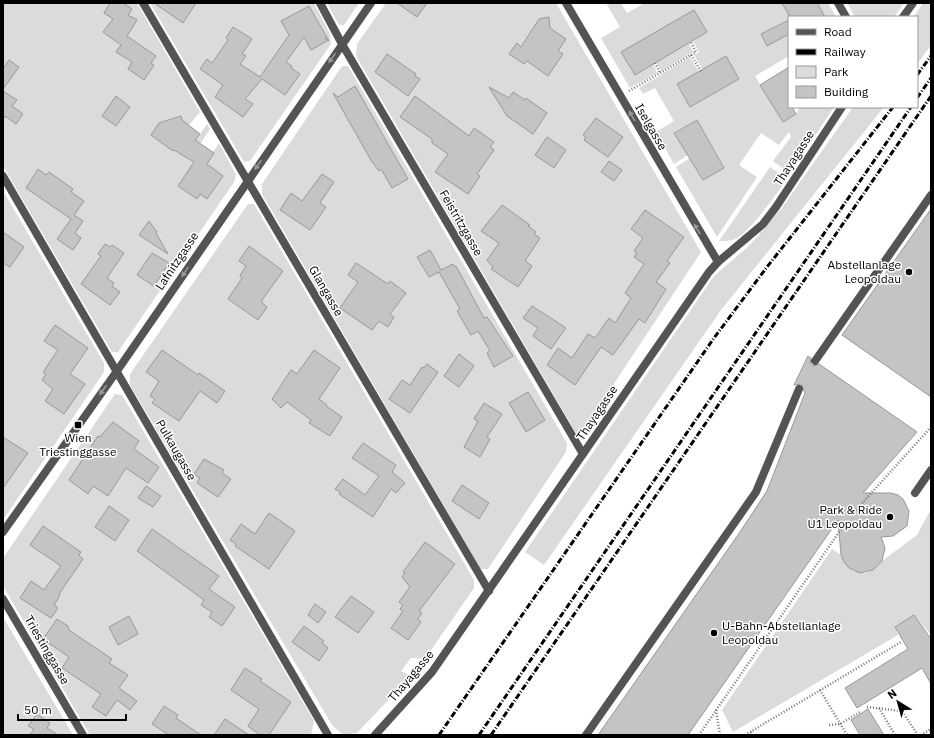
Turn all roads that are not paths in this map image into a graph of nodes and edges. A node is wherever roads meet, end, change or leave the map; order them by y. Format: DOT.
graph roads {
  1 [pos="143,3"];
  2 [pos="320,3"];
  3 [pos="371,3"];
  4 [pos="566,3"];
  5 [pos="838,3"];
  6 [pos="913,3"];
  7 [pos="845,16"];
  8 [pos="904,16"];
  9 [pos="342,44"];
  10 [pos="841,108"];
  11 [pos="3,176"];
  12 [pos="247,181"];
  13 [pos="931,195"];
  14 [pos="718,262"];
  15 [pos="815,361"];
  16 [pos="117,371"];
  17 [pos="799,389"];
  18 [pos="583,454"];
  19 [pos="931,470"];
  20 [pos="915,493"];
  21 [pos="3,532"];
  22 [pos="489,591"];
  23 [pos="3,598"];
  24 [pos="83,735"];
  25 [pos="328,735"];
  26 [pos="375,735"];
  27 [pos="586,735"];
  1 -- 12 [label="street, Glangasse"];
  2 -- 9 [label="street, Feistritzgasse"];
  3 -- 9 [label="street, Lafnitzgasse"];
  14 -- 4 [label="street, Iselgasse, one-way"];
  5 -- 7 [label="street"];
  6 -- 8 [label="street"];
  9 -- 12 [label="street, Lafnitzgasse, one-way"];
  9 -- 18 [label="street, Feistritzgasse"];
  10 -- 14 [label="street, Thayagasse"];
  11 -- 16 [label="street, Pulkaugasse"];
  12 -- 16 [label="street, Lafnitzgasse, one-way"];
  12 -- 22 [label="street, Glangasse"];
  13 -- 15 [label="street"];
  14 -- 18 [label="street, Thayagasse"];
  16 -- 21 [label="street, Lafnitzgasse, one-way"];
  16 -- 25 [label="street, Pulkaugasse"];
  17 -- 27 [label="street"];
  18 -- 22 [label="street, Thayagasse"];
  19 -- 20 [label="street"];
  22 -- 26 [label="street, Thayagasse"];
  23 -- 24 [label="street, Triestinggasse"];
}
